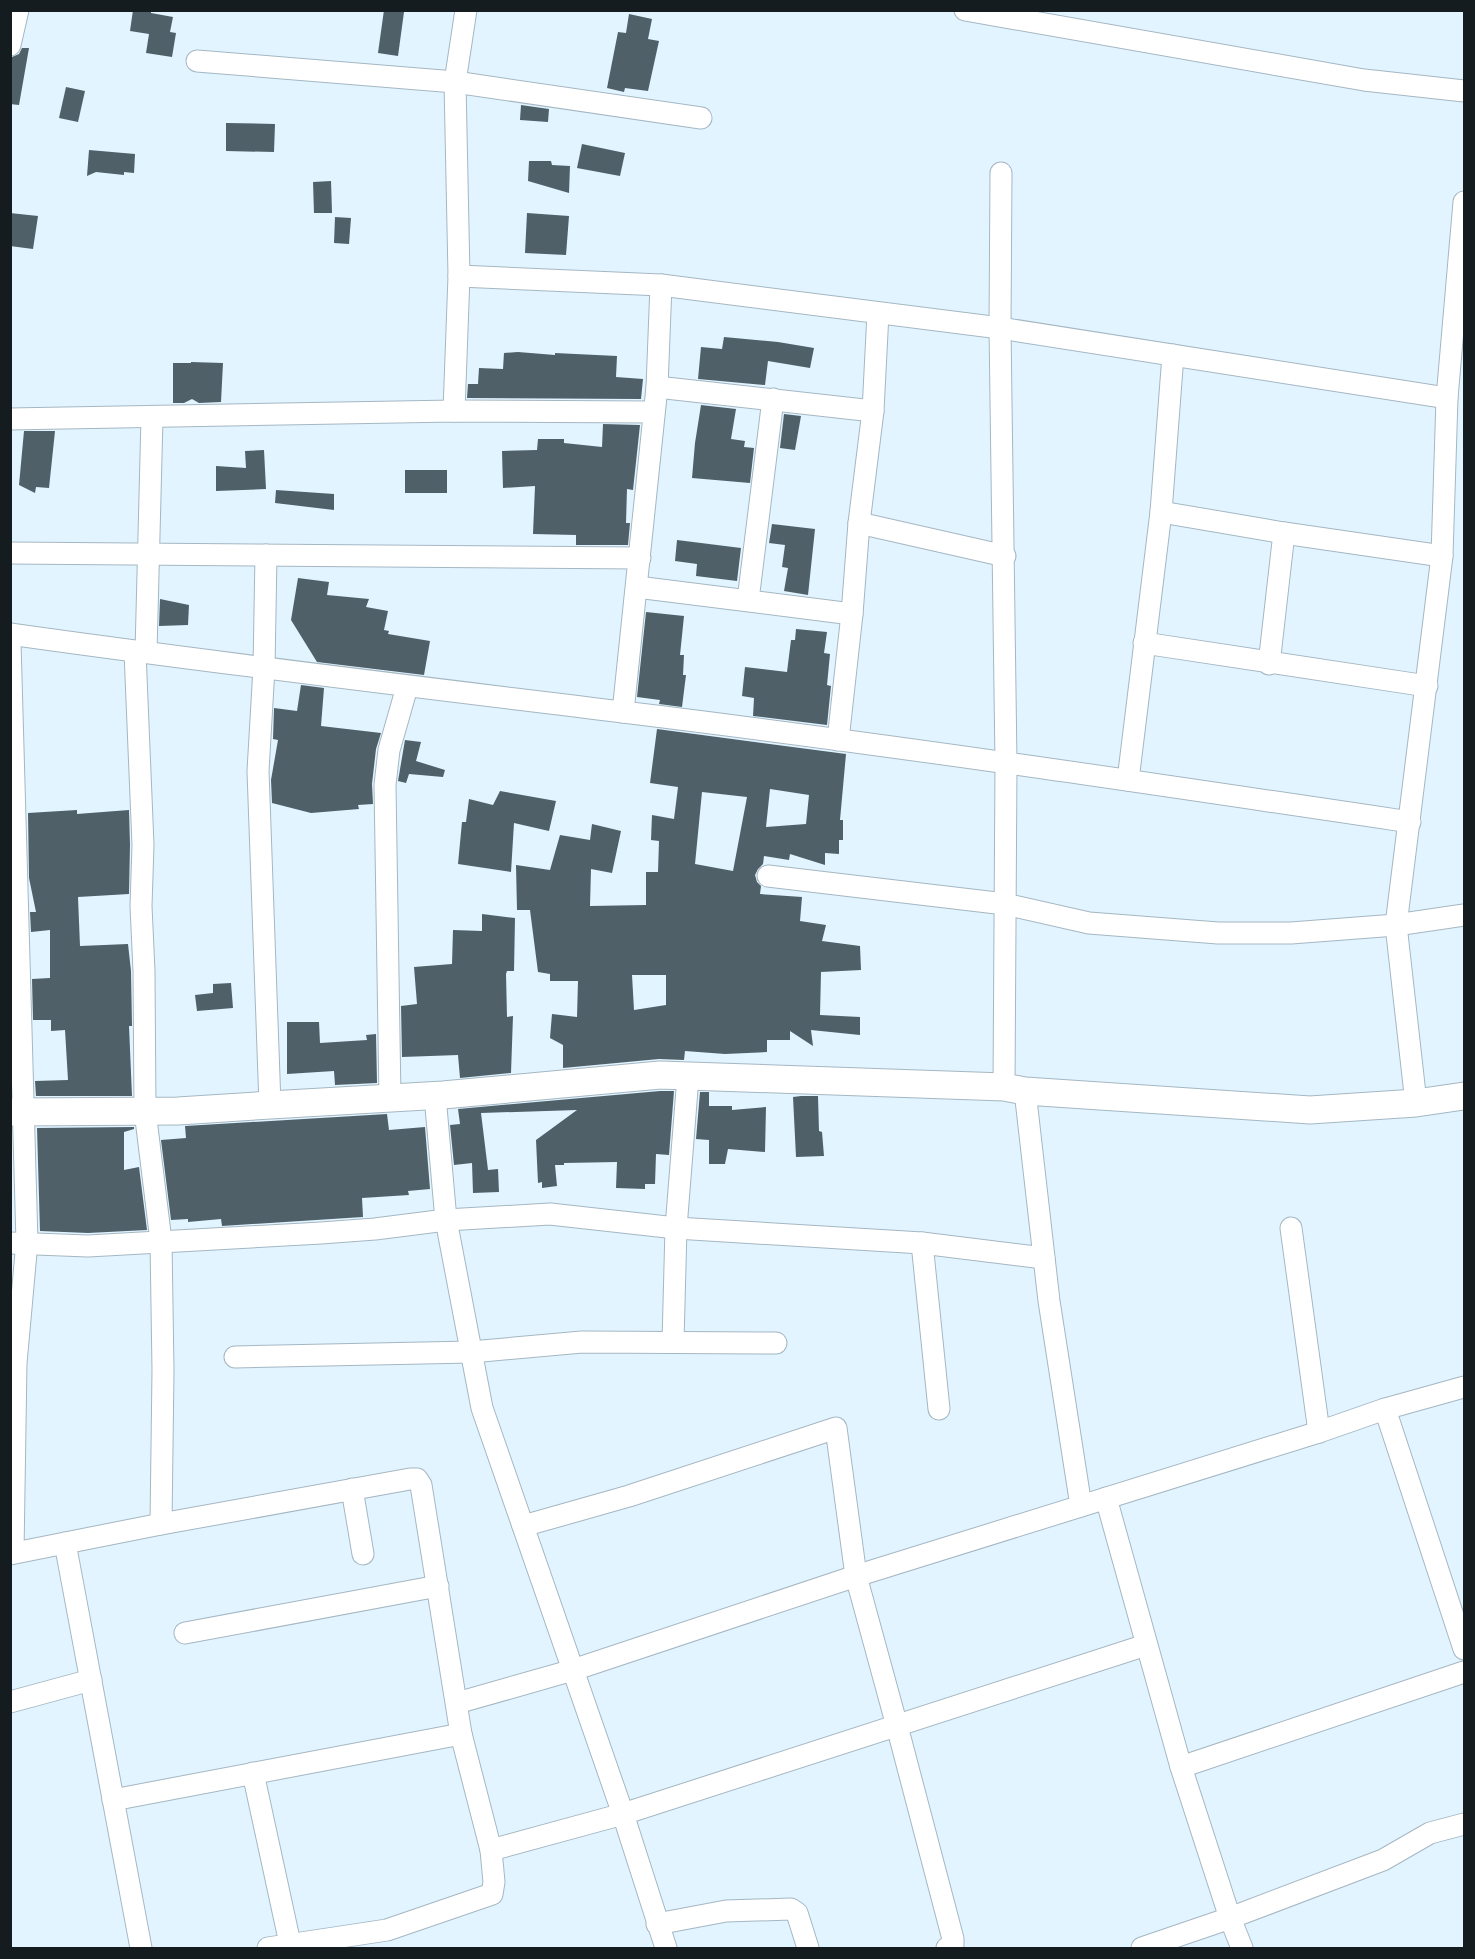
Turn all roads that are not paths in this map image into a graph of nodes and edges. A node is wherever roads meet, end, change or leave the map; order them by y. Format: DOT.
graph roads {
  1 [pos="18,10"];
  2 [pos="466,10"];
  3 [pos="965,10"];
  4 [pos="10,45"];
  5 [pos="197,61"];
  6 [pos="456,82"];
  7 [pos="1464,91"];
  8 [pos="701,118"];
  9 [pos="1000,173"];
  10 [pos="1464,202"];
  11 [pos="459,276"];
  12 [pos="661,285"];
  13 [pos="878,313"];
  14 [pos="1000,328"];
  15 [pos="1173,355"];
  16 [pos="657,387"];
  17 [pos="1447,398"];
  18 [pos="773,399"];
  19 [pos="454,411"];
  20 [pos="873,411"];
  21 [pos="654,412"];
  22 [pos="152,418"];
  23 [pos="10,419"];
  24 [pos="1161,512"];
  25 [pos="859,523"];
  26 [pos="1284,533"];
  27 [pos="10,553"];
  28 [pos="149,555"];
  29 [pos="266,555"];
  30 [pos="1005,556"];
  31 [pos="1442,556"];
  32 [pos="639,558"];
  33 [pos="637,587"];
  34 [pos="748,600"];
  35 [pos="852,614"];
  36 [pos="10,634"];
  37 [pos="10,642"];
  38 [pos="1144,643"];
  39 [pos="140,652"];
  40 [pos="1269,664"];
  41 [pos="264,668"];
  42 [pos="1427,686"];
  43 [pos="407,687"];
  44 [pos="623,712"];
  45 [pos="838,740"];
  46 [pos="1006,763"];
  47 [pos="1128,780"];
  48 [pos="1410,822"];
  49 [pos="768,876"];
  50 [pos="1005,904"];
  51 [pos="1464,915"];
  52 [pos="1396,925"];
  53 [pos="688,1077"];
  54 [pos="1015,1089"];
  55 [pos="435,1096"];
  56 [pos="1464,1096"];
  57 [pos="390,1099"];
  58 [pos="1416,1103"];
  59 [pos="270,1106"];
  60 [pos="145,1111"];
  61 [pos="17,1112"];
  62 [pos="446,1220"];
  63 [pos="676,1228"];
  64 [pos="1291,1228"];
  65 [pos="161,1241"];
  66 [pos="19,1242"];
  67 [pos="922,1243"];
  68 [pos="1044,1258"];
  69 [pos="674,1342"];
  70 [pos="776,1343"];
  71 [pos="471,1353"];
  72 [pos="235,1357"];
  73 [pos="13,1363"];
  74 [pos="1464,1387"];
  75 [pos="1385,1408"];
  76 [pos="939,1409"];
  77 [pos="1319,1432"];
  78 [pos="13,1464"];
  79 [pos="352,1489"];
  80 [pos="1106,1498"];
  81 [pos="1081,1506"];
  82 [pos="161,1524"];
  83 [pos="523,1526"];
  84 [pos="66,1543"];
  85 [pos="12,1553"];
  86 [pos="363,1554"];
  87 [pos="856,1576"];
  88 [pos="438,1586"];
  89 [pos="185,1633"];
  90 [pos="1146,1645"];
  91 [pos="1464,1650"];
  92 [pos="573,1670"];
  93 [pos="1464,1672"];
  94 [pos="91,1680"];
  95 [pos="10,1702"];
  96 [pos="457,1703"];
  97 [pos="897,1726"];
  98 [pos="461,1734"];
  99 [pos="1181,1767"];
  100 [pos="253,1773"];
  101 [pos="113,1800"];
  102 [pos="623,1814"];
  103 [pos="1464,1824"];
  104 [pos="491,1850"];
  105 [pos="1230,1918"];
  106 [pos="657,1924"];
  107 [pos="290,1946"];
  108 [pos="141,1948"];
  109 [pos="268,1948"];
  110 [pos="666,1948"];
  111 [pos="808,1948"];
  112 [pos="946,1948"];
  113 [pos="1142,1948"];
  114 [pos="1242,1948"];
  1 -- 4 [label="street"];
  2 -- 6 [label="street"];
  3 -- 7 [label="street"];
  5 -- 6 [label="street"];
  6 -- 8 [label="street"];
  6 -- 11 [label="street"];
  9 -- 14 [label="street"];
  10 -- 17 [label="street"];
  11 -- 12 [label="street"];
  11 -- 19 [label="street"];
  12 -- 13 [label="street"];
  12 -- 16 [label="street"];
  13 -- 14 [label="street"];
  13 -- 20 [label="street"];
  14 -- 15 [label="street"];
  14 -- 30 [label="street"];
  15 -- 17 [label="street"];
  15 -- 24 [label="street"];
  16 -- 18 [label="street"];
  16 -- 21 [label="street"];
  17 -- 31 [label="street"];
  18 -- 20 [label="street"];
  18 -- 34 [label="street"];
  19 -- 21 [label="street"];
  19 -- 22 [label="street"];
  20 -- 25 [label="street"];
  21 -- 32 [label="street"];
  22 -- 23 [label="street"];
  22 -- 28 [label="street"];
  24 -- 26 [label="street"];
  24 -- 38 [label="street"];
  25 -- 30 [label="street"];
  25 -- 35 [label="street"];
  26 -- 31 [label="street"];
  26 -- 40 [label="street"];
  27 -- 28 [label="street"];
  28 -- 29 [label="street"];
  28 -- 39 [label="street"];
  29 -- 32 [label="street"];
  29 -- 41 [label="street"];
  30 -- 46 [label="street"];
  31 -- 42 [label="street"];
  32 -- 33 [label="street"];
  33 -- 34 [label="street"];
  33 -- 44 [label="street"];
  34 -- 35 [label="street"];
  35 -- 45 [label="street"];
  36 -- 39 [label="street"];
  37 -- 61 [label="street"];
  38 -- 40 [label="street"];
  38 -- 47 [label="street"];
  39 -- 41 [label="street"];
  39 -- 60 [label="street"];
  40 -- 42 [label="street"];
  41 -- 43 [label="street"];
  41 -- 59 [label="street"];
  42 -- 48 [label="street"];
  43 -- 44 [label="street"];
  43 -- 57 [label="street"];
  44 -- 45 [label="street"];
  45 -- 46 [label="street"];
  46 -- 47 [label="street"];
  46 -- 50 [label="street"];
  47 -- 48 [label="street"];
  48 -- 52 [label="street"];
  49 -- 50 [label="street"];
  50 -- 52 [label="street"];
  50 -- 54 [label="street"];
  51 -- 52 [label="street"];
  52 -- 58 [label="street"];
  53 -- 54 [label="street"];
  53 -- 55 [label="street"];
  53 -- 63 [label="street"];
  54 -- 58 [label="street"];
  54 -- 68 [label="street"];
  55 -- 57 [label="street"];
  55 -- 62 [label="street"];
  56 -- 58 [label="street"];
  57 -- 59 [label="street"];
  59 -- 60 [label="street"];
  60 -- 61 [label="street"];
  60 -- 65 [label="street"];
  61 -- 66 [label="street"];
  62 -- 63 [label="street"];
  62 -- 65 [label="street"];
  62 -- 71 [label="street"];
  63 -- 67 [label="street"];
  63 -- 69 [label="street"];
  64 -- 77 [label="street"];
  65 -- 66 [label="street"];
  65 -- 82 [label="street"];
  66 -- 73 [label="street"];
  67 -- 68 [label="street"];
  67 -- 76 [label="street"];
  68 -- 81 [label="street"];
  69 -- 70 [label="street"];
  69 -- 71 [label="street"];
  71 -- 72 [label="street"];
  71 -- 83 [label="street"];
  73 -- 78 [label="street"];
  74 -- 75 [label="street"];
  75 -- 77 [label="street"];
  75 -- 91 [label="street"];
  77 -- 80 [label="street"];
  78 -- 85 [label="street"];
  79 -- 82 [label="street"];
  79 -- 86 [label="street"];
  79 -- 88 [label="street"];
  80 -- 81 [label="street"];
  80 -- 90 [label="street"];
  81 -- 87 [label="street"];
  82 -- 84 [label="street"];
  83 -- 87 [label="street"];
  83 -- 92 [label="street"];
  84 -- 85 [label="street"];
  84 -- 94 [label="street"];
  87 -- 92 [label="street"];
  87 -- 97 [label="street"];
  88 -- 89 [label="street"];
  88 -- 96 [label="street"];
  90 -- 97 [label="street"];
  90 -- 99 [label="street"];
  92 -- 96 [label="street"];
  92 -- 102 [label="street"];
  93 -- 99 [label="street"];
  94 -- 95 [label="street"];
  94 -- 101 [label="street"];
  96 -- 98 [label="street"];
  97 -- 102 [label="street"];
  97 -- 112 [label="street"];
  98 -- 100 [label="street"];
  98 -- 104 [label="street"];
  99 -- 105 [label="street"];
  100 -- 101 [label="street"];
  100 -- 107 [label="street"];
  101 -- 108 [label="street"];
  102 -- 104 [label="street"];
  102 -- 106 [label="street"];
  103 -- 105 [label="street"];
  104 -- 107 [label="street"];
  105 -- 113 [label="street"];
  105 -- 114 [label="street"];
  106 -- 110 [label="street"];
  106 -- 111 [label="street"];
  107 -- 109 [label="street"];
}
